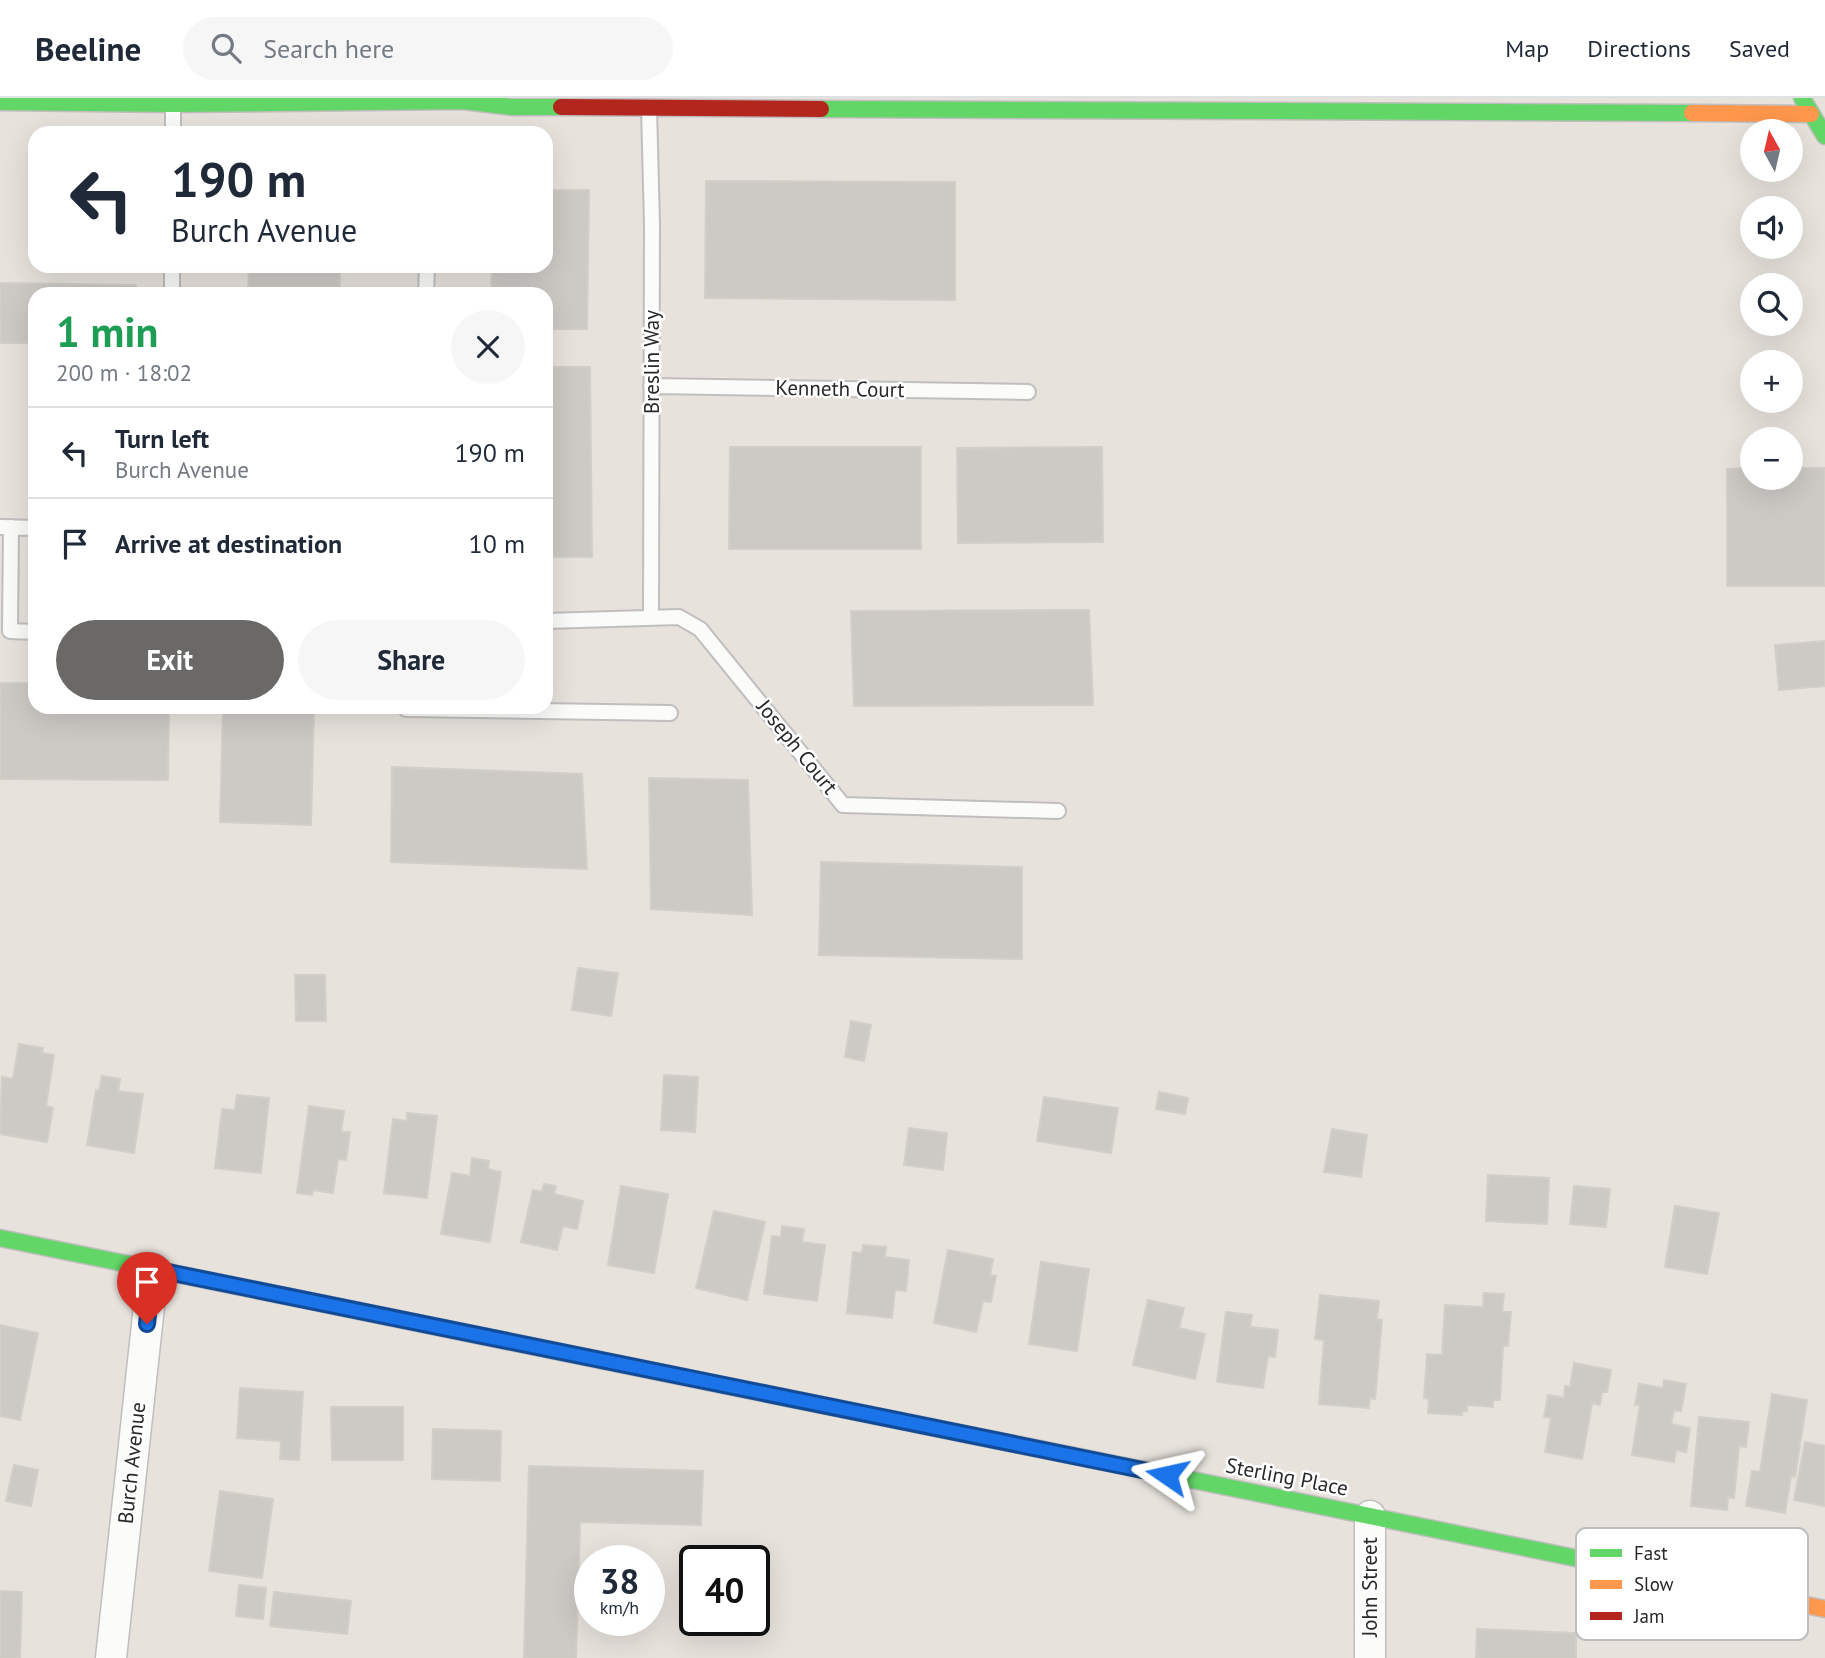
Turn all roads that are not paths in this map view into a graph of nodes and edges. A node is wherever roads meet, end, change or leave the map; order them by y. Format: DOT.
graph roads {
  1 [pos="1802,98"];
  2 [pos="0,102"];
  3 [pos="939,103"];
  4 [pos="173,104"];
  5 [pos="649,107"];
  6 [pos="1811,114"];
  7 [pos="173,126"];
  8 [pos="1825,136"];
  9 [pos="651,386"];
  10 [pos="1028,392"];
  11 [pos="5,527"];
  12 [pos="28,528"];
  13 [pos="651,617"];
  14 [pos="553,621"];
  15 [pos="28,632"];
  16 [pos="553,710"];
  17 [pos="670,713"];
  18 [pos="1058,810"];
  19 [pos="0,1238"];
  20 [pos="153,1269"];
  21 [pos="1370,1516"];
  22 [pos="1576,1558"];
  23 [pos="111,1658"];
  24 [pos="1370,1658"];
  1 -- 6 [label="street"];
  2 -- 4 [label="street"];
  3 -- 5 [label="street"];
  3 -- 6 [label="street"];
  4 -- 5 [label="street"];
  4 -- 7 [label="lane"];
  5 -- 9 [label="lane, Breslin Way"];
  6 -- 8 [label="street"];
  9 -- 10 [label="lane, Kenneth Court"];
  9 -- 13 [label="lane, Breslin Way"];
  11 -- 12 [label="lane"];
  11 -- 15 [label="lane"];
  13 -- 14 [label="lane, Joseph Court"];
  13 -- 18 [label="lane, Joseph Court"];
  16 -- 17 [label="lane"];
  19 -- 20 [label="street, Sterling Place"];
  20 -- 21 [label="street, Sterling Place"];
  20 -- 23 [label="street, Burch Avenue"];
  21 -- 22 [label="street, Sterling Place"];
  21 -- 24 [label="street, John Street"];
}
